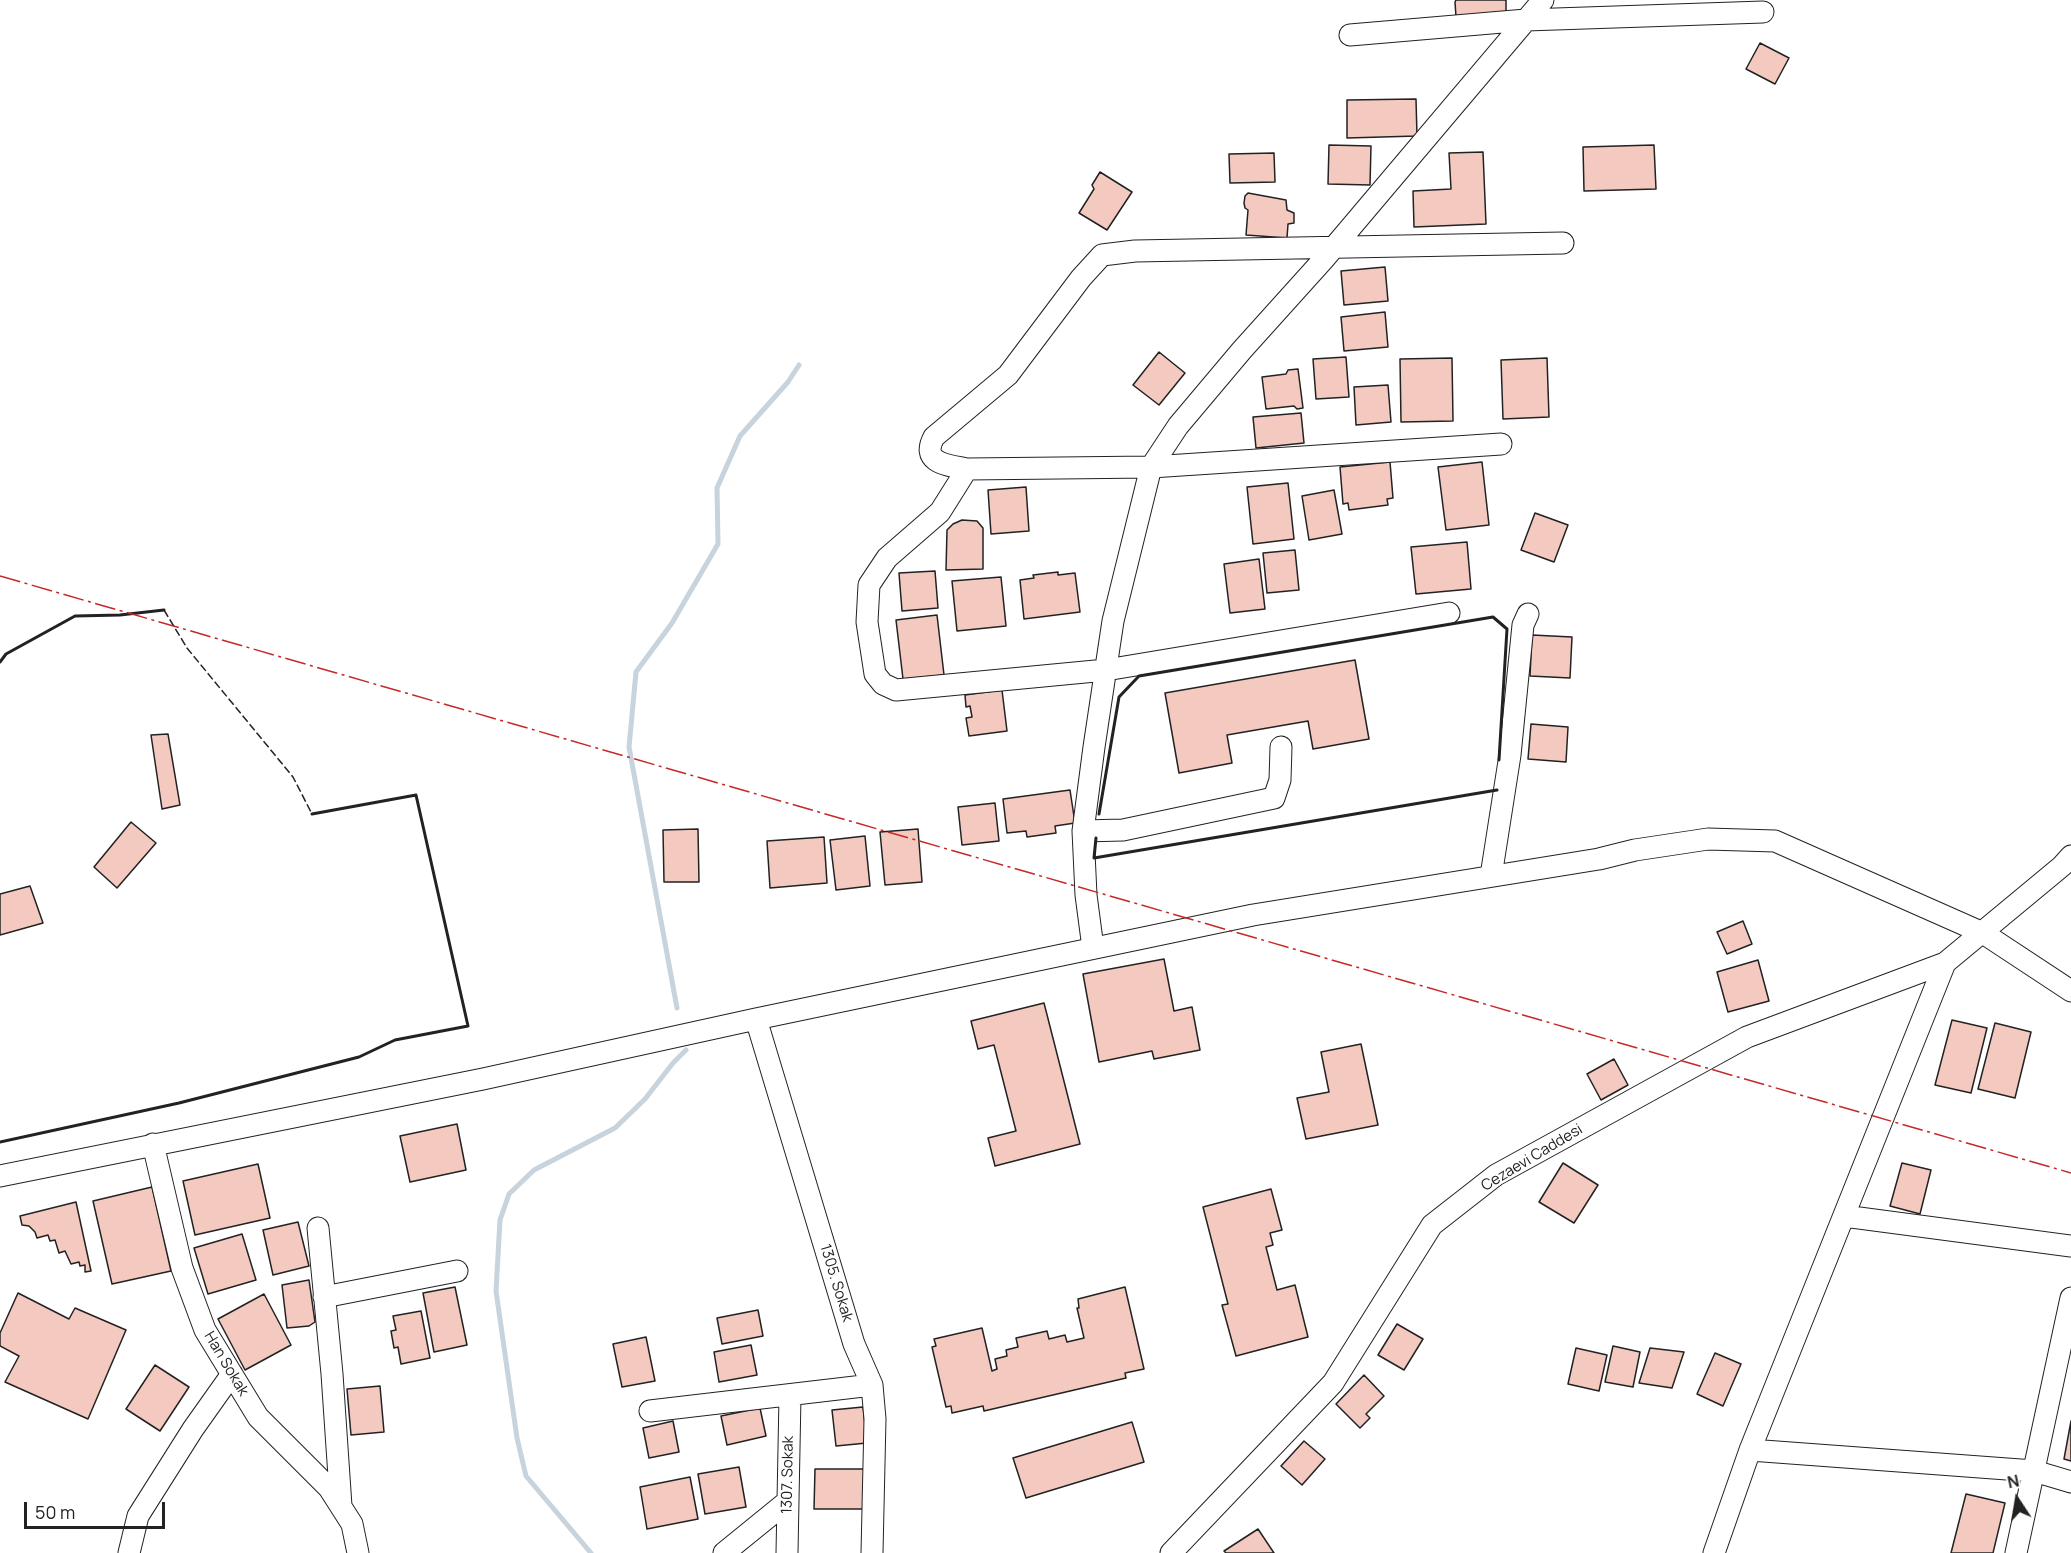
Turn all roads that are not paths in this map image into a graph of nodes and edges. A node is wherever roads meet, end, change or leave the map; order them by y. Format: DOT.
graph roads {
  1 [pos="1543,0"];
  2 [pos="1763,12"];
  3 [pos="1526,20"];
  4 [pos="1350,35"];
  5 [pos="1563,243"];
  6 [pos="1333,248"];
  7 [pos="1501,444"];
  8 [pos="1151,467"];
  9 [pos="967,469"];
  10 [pos="1449,613"];
  11 [pos="1528,614"];
  12 [pos="1106,670"];
  13 [pos="1281,747"];
  14 [pos="1083,831"];
  15 [pos="2071,856"];
  16 [pos="1491,876"];
  17 [pos="1983,933"];
  18 [pos="1094,948"];
  19 [pos="1945,963"];
  20 [pos="2071,991"];
  21 [pos="756,1019"];
  22 [pos="153,1144"];
  23 [pos="0,1176"];
  24 [pos="1844,1216"];
  25 [pos="318,1228"];
  26 [pos="2071,1246"];
  27 [pos="457,1271"];
  28 [pos="324,1297"];
  29 [pos="2071,1298"];
  30 [pos="232,1374"];
  31 [pos="872,1385"];
  32 [pos="790,1396"];
  33 [pos="650,1411"];
  34 [pos="1750,1450"];
  35 [pos="2034,1471"];
  36 [pos="2071,1482"];
  37 [pos="788,1501"];
  38 [pos="341,1506"];
  39 [pos="1184,1548"];
  40 [pos="129,1553"];
  41 [pos="357,1553"];
  42 [pos="724,1553"];
  43 [pos="787,1553"];
  44 [pos="872,1553"];
  45 [pos="1714,1553"];
  46 [pos="2016,1553"];
  1 -- 3 [label="street"];
  2 -- 3 [label="street"];
  3 -- 4 [label="street"];
  3 -- 6 [label="street"];
  5 -- 6 [label="street"];
  6 -- 8 [label="street"];
  6 -- 9 [label="street"];
  7 -- 8 [label="street"];
  8 -- 9 [label="street"];
  8 -- 12 [label="street"];
  9 -- 12 [label="street"];
  10 -- 12 [label="street"];
  11 -- 16 [label="street"];
  12 -- 14 [label="street"];
  13 -- 14 [label="street"];
  14 -- 18 [label="street"];
  15 -- 17 [label="street, Cezaevi Caddesi"];
  16 -- 17 [label="street"];
  16 -- 18 [label="street"];
  17 -- 19 [label="street, Cezaevi Caddesi"];
  17 -- 20 [label="street"];
  18 -- 21 [label="street"];
  19 -- 24 [label="street"];
  19 -- 39 [label="street, Cezaevi Caddesi"];
  21 -- 22 [label="street"];
  21 -- 31 [label="street, 1305. Sokak"];
  22 -- 23 [label="street"];
  22 -- 30 [label="street, Han Sokak"];
  24 -- 26 [label="street"];
  24 -- 34 [label="street"];
  25 -- 28 [label="street"];
  27 -- 28 [label="street"];
  28 -- 38 [label="street"];
  29 -- 35 [label="street"];
  30 -- 38 [label="street, Han Sokak"];
  30 -- 40 [label="street"];
  31 -- 32 [label="street"];
  31 -- 44 [label="street, 1305. Sokak"];
  32 -- 33 [label="street"];
  32 -- 37 [label="street, 1307. Sokak"];
  34 -- 35 [label="street"];
  34 -- 45 [label="street"];
  35 -- 36 [label="street"];
  35 -- 46 [label="street"];
  37 -- 42 [label="street"];
  37 -- 43 [label="street, 1307. Sokak"];
  38 -- 41 [label="street, Han Sokak"];
}
